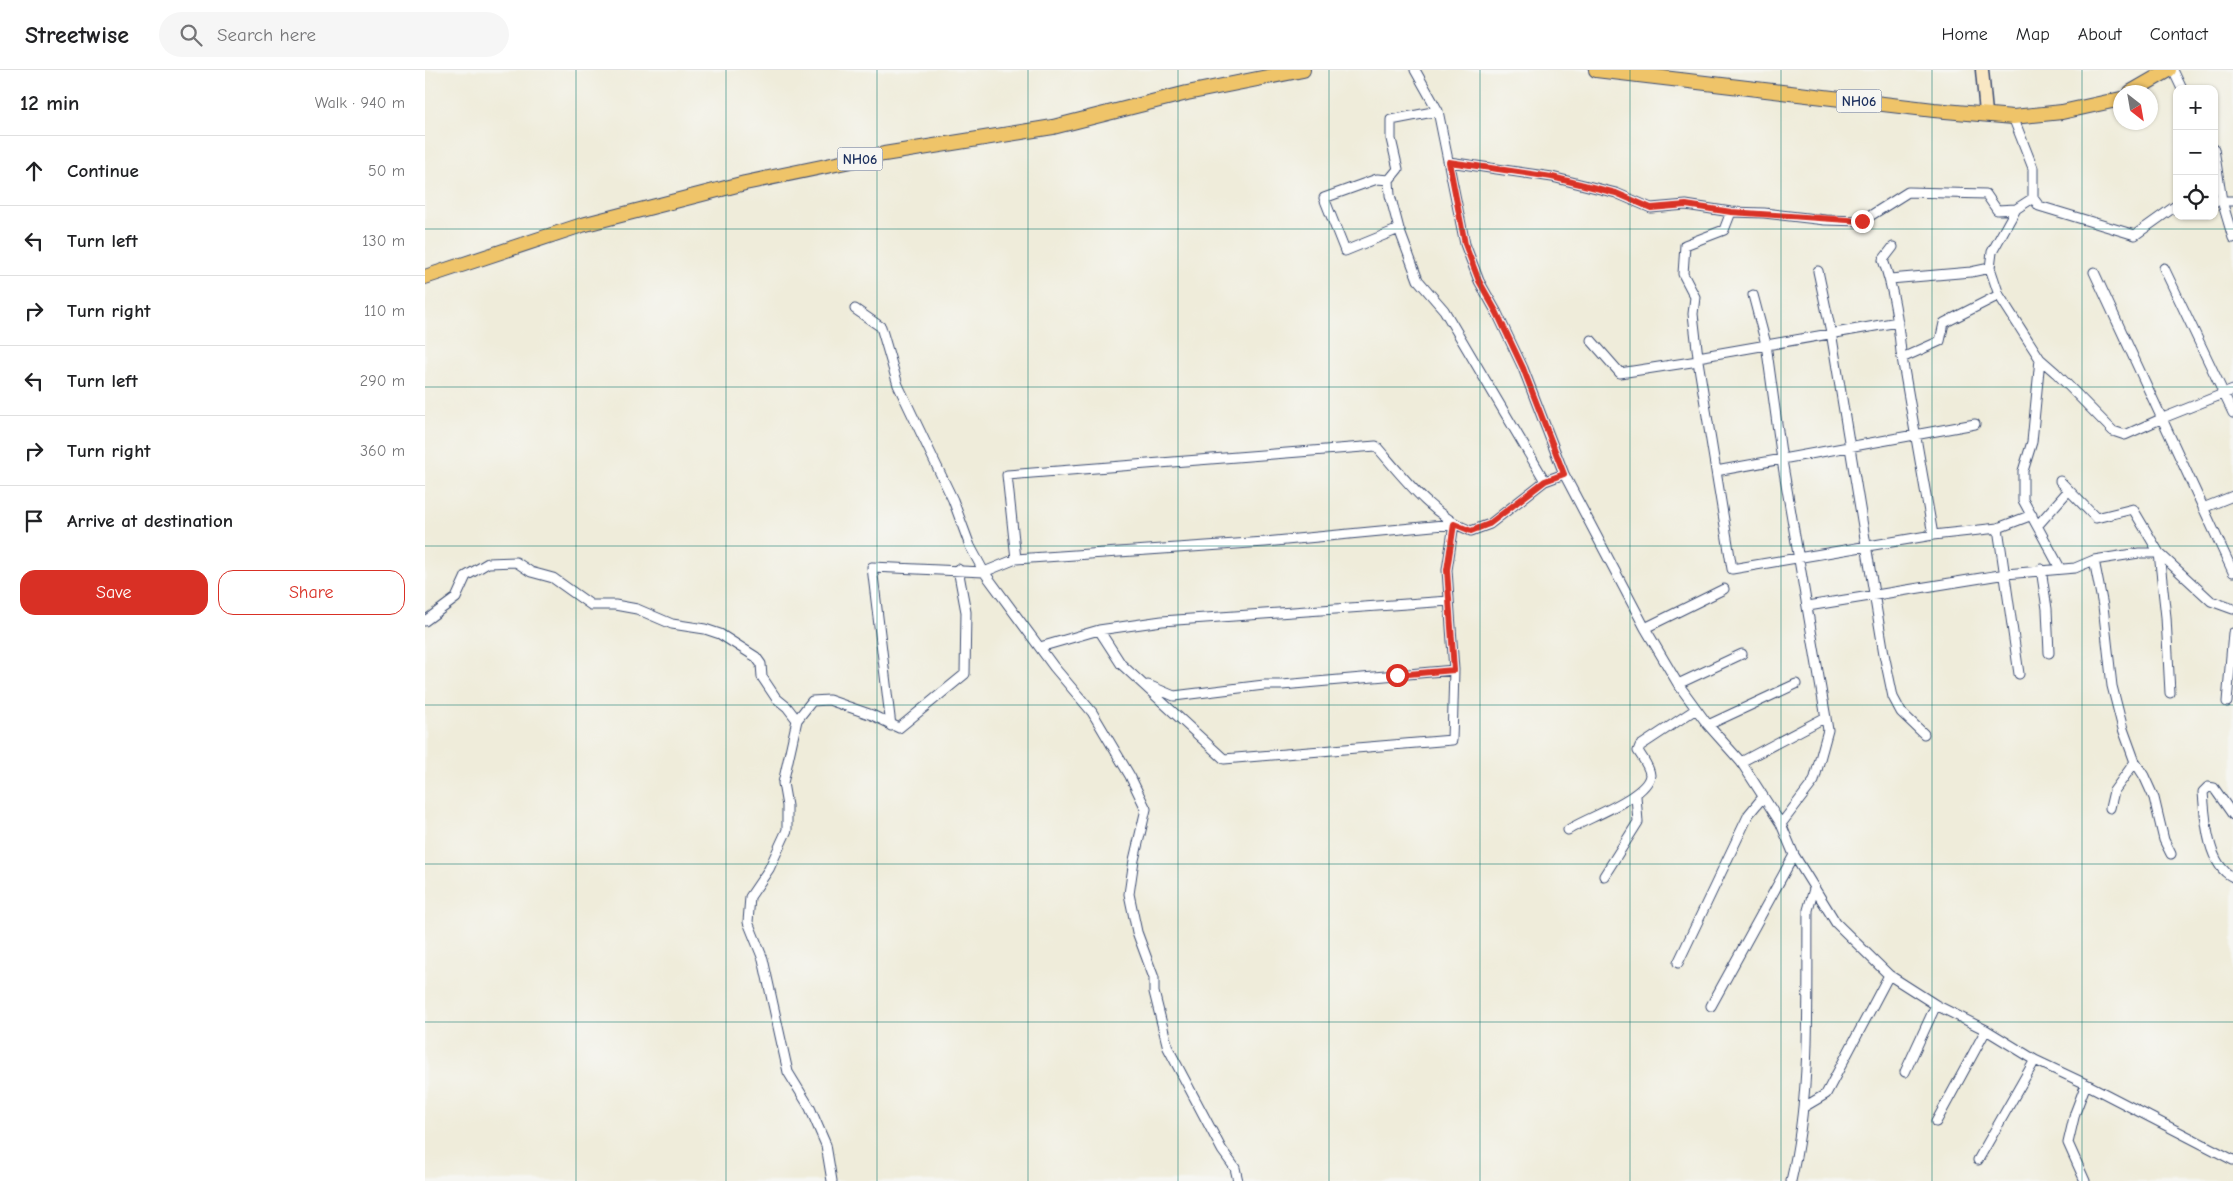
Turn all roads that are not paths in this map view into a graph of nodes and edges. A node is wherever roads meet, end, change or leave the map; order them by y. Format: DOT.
graph roads {
  1 [pos="1303,70"];
  2 [pos="1415,70"];
  3 [pos="1596,70"];
  4 [pos="1982,70"];
  5 [pos="2169,70"];
  6 [pos="2173,70"];
  7 [pos="2143,85"];
  8 [pos="2180,85"];
  9 [pos="2113,101"];
  10 [pos="1438,111"];
  11 [pos="1986,113"];
  12 [pos="2013,118"];
  13 [pos="1449,162"];
  14 [pos="1389,180"];
  15 [pos="2033,198"];
  16 [pos="2218,201"];
  17 [pos="2233,201"];
  18 [pos="2173,208"];
  19 [pos="2016,209"];
  20 [pos="1731,212"];
  21 [pos="1399,229"];
  22 [pos="2233,238"];
  23 [pos="1893,247"];
  24 [pos="1990,268"];
  25 [pos="2164,268"];
  26 [pos="1818,271"];
  27 [pos="2094,272"];
  28 [pos="425,277"];
  29 [pos="1890,279"];
  30 [pos="1753,295"];
  31 [pos="1999,295"];
  32 [pos="855,309"];
  33 [pos="1898,322"];
  34 [pos="1831,332"];
  35 [pos="1591,340"];
  36 [pos="1766,344"];
  37 [pos="1902,358"];
  38 [pos="1698,359"];
  39 [pos="2040,359"];
  40 [pos="2229,392"];
  41 [pos="2233,413"];
  42 [pos="2163,418"];
  43 [pos="1975,424"];
  44 [pos="1915,436"];
  45 [pos="1850,447"];
  46 [pos="1782,460"];
  47 [pos="1716,471"];
  48 [pos="1564,474"];
  49 [pos="1545,481"];
  50 [pos="2060,481"];
  51 [pos="2069,490"];
  52 [pos="2233,496"];
  53 [pos="2203,508"];
  54 [pos="2032,516"];
  55 [pos="1454,524"];
  56 [pos="2038,525"];
  57 [pos="1998,528"];
  58 [pos="1933,535"];
  59 [pos="1866,546"];
  60 [pos="2159,553"];
  61 [pos="1799,558"];
  62 [pos="1016,559"];
  63 [pos="2094,560"];
  64 [pos="2060,568"];
  65 [pos="958,569"];
  66 [pos="2041,569"];
  67 [pos="984,572"];
  68 [pos="2233,572"];
  69 [pos="2005,574"];
  70 [pos="1724,589"];
  71 [pos="1875,594"];
  72 [pos="1449,601"];
  73 [pos="1808,606"];
  74 [pos="2233,608"];
  75 [pos="425,621"];
  76 [pos="1645,628"];
  77 [pos="1099,630"];
  78 [pos="2233,633"];
  79 [pos="1040,647"];
  80 [pos="2049,653"];
  81 [pos="1742,654"];
  82 [pos="1454,670"];
  83 [pos="2019,674"];
  84 [pos="1141,682"];
  85 [pos="1678,684"];
  86 [pos="1796,684"];
  87 [pos="2170,692"];
  88 [pos="2227,702"];
  89 [pos="1696,709"];
  90 [pos="1826,717"];
  91 [pos="797,720"];
  92 [pos="1708,725"];
  93 [pos="891,726"];
  94 [pos="1924,734"];
  95 [pos="1741,762"];
  96 [pos="2135,762"];
  97 [pos="1636,796"];
  98 [pos="1763,797"];
  99 [pos="2110,808"];
  100 [pos="2233,815"];
  101 [pos="1781,824"];
  102 [pos="1568,830"];
  103 [pos="2171,854"];
  104 [pos="1794,855"];
  105 [pos="1604,876"];
  106 [pos="2233,877"];
  107 [pos="1814,889"];
  108 [pos="1678,963"];
  109 [pos="1889,975"];
  110 [pos="1936,1005"];
  111 [pos="1711,1006"];
  112 [pos="1986,1030"];
  113 [pos="2035,1060"];
  114 [pos="1905,1072"];
  115 [pos="2087,1084"];
  116 [pos="1804,1106"];
  117 [pos="1936,1122"];
  118 [pos="1978,1160"];
  119 [pos="2233,1160"];
  120 [pos="832,1181"];
  121 [pos="1238,1181"];
  122 [pos="1791,1181"];
  123 [pos="2085,1181"];
  1 -- 28 [label="main road, NH06"];
  2 -- 10 [label="street"];
  3 -- 11 [label="main road, NH06"];
  4 -- 11 [label="main road"];
  5 -- 7 [label="main road"];
  6 -- 8 [label="street"];
  9 -- 12 [label="main road, NH06"];
  10 -- 13 [label="street"];
  10 -- 14 [label="street"];
  11 -- 12 [label="main road, NH06"];
  12 -- 15 [label="street"];
  13 -- 20 [label="street"];
  13 -- 48 [label="street"];
  14 -- 21 [label="street"];
  14 -- 21 [label="street"];
  15 -- 18 [label="street"];
  15 -- 19 [label="street"];
  16 -- 17 [label="street"];
  16 -- 22 [label="street"];
  19 -- 20 [label="street"];
  19 -- 24 [label="street"];
  20 -- 38 [label="street"];
  21 -- 49 [label="street"];
  23 -- 29 [label="street"];
  24 -- 29 [label="street"];
  24 -- 31 [label="street"];
  25 -- 40 [label="street"];
  26 -- 34 [label="street"];
  27 -- 42 [label="street"];
  29 -- 33 [label="street"];
  30 -- 36 [label="street"];
  31 -- 37 [label="street"];
  31 -- 39 [label="street"];
  32 -- 67 [label="street"];
  33 -- 34 [label="street"];
  33 -- 37 [label="street"];
  34 -- 36 [label="street"];
  34 -- 45 [label="street"];
  35 -- 38 [label="street"];
  36 -- 38 [label="street"];
  36 -- 46 [label="street"];
  37 -- 44 [label="street"];
  38 -- 47 [label="street"];
  39 -- 42 [label="street"];
  39 -- 54 [label="street"];
  40 -- 41 [label="street"];
  40 -- 42 [label="street"];
  42 -- 53 [label="street"];
  43 -- 44 [label="street"];
  44 -- 45 [label="street"];
  44 -- 58 [label="street"];
  45 -- 46 [label="street"];
  45 -- 59 [label="street"];
  46 -- 47 [label="street"];
  46 -- 61 [label="street"];
  47 -- 61 [label="street"];
  48 -- 49 [label="street"];
  48 -- 76 [label="street"];
  49 -- 55 [label="street"];
  50 -- 51 [label="street"];
  51 -- 56 [label="street"];
  51 -- 60 [label="street"];
  52 -- 53 [label="street"];
  53 -- 68 [label="street"];
  54 -- 56 [label="street"];
  54 -- 57 [label="street"];
  55 -- 62 [label="street"];
  55 -- 62 [label="street"];
  55 -- 72 [label="street"];
  56 -- 64 [label="street"];
  57 -- 58 [label="street"];
  57 -- 69 [label="street"];
  58 -- 59 [label="street"];
  59 -- 61 [label="street"];
  59 -- 71 [label="street"];
  60 -- 63 [label="street"];
  60 -- 74 [label="street"];
  60 -- 87 [label="street"];
  61 -- 73 [label="street"];
  62 -- 67 [label="street"];
  63 -- 64 [label="street"];
  63 -- 96 [label="street"];
  64 -- 66 [label="street"];
  65 -- 67 [label="street"];
  65 -- 93 [label="street"];
  65 -- 93 [label="street"];
  66 -- 69 [label="street"];
  66 -- 80 [label="street"];
  67 -- 79 [label="street"];
  69 -- 71 [label="street"];
  69 -- 83 [label="street"];
  70 -- 76 [label="street"];
  71 -- 73 [label="street"];
  71 -- 94 [label="street"];
  72 -- 77 [label="street"];
  72 -- 82 [label="street"];
  73 -- 90 [label="street"];
  75 -- 91 [label="street"];
  76 -- 85 [label="street"];
  77 -- 79 [label="street"];
  77 -- 84 [label="street"];
  78 -- 88 [label="street"];
  79 -- 121 [label="street"];
  81 -- 85 [label="street"];
  82 -- 84 [label="street"];
  82 -- 84 [label="street"];
  85 -- 89 [label="street"];
  86 -- 92 [label="street"];
  89 -- 92 [label="street"];
  89 -- 97 [label="street"];
  90 -- 95 [label="street"];
  90 -- 101 [label="street"];
  91 -- 93 [label="street"];
  91 -- 120 [label="street"];
  92 -- 95 [label="street"];
  95 -- 98 [label="street"];
  96 -- 99 [label="street"];
  96 -- 103 [label="street"];
  97 -- 102 [label="street"];
  97 -- 105 [label="street"];
  98 -- 101 [label="street"];
  98 -- 108 [label="street"];
  100 -- 106 [label="street"];
  101 -- 104 [label="street"];
  104 -- 107 [label="street"];
  104 -- 111 [label="street"];
  107 -- 109 [label="street"];
  107 -- 116 [label="street"];
  109 -- 110 [label="street"];
  109 -- 116 [label="street"];
  110 -- 112 [label="street"];
  110 -- 114 [label="street"];
  112 -- 113 [label="street"];
  112 -- 117 [label="street"];
  113 -- 115 [label="street"];
  113 -- 118 [label="street"];
  115 -- 119 [label="street"];
  115 -- 123 [label="street"];
  116 -- 122 [label="street"];
}
